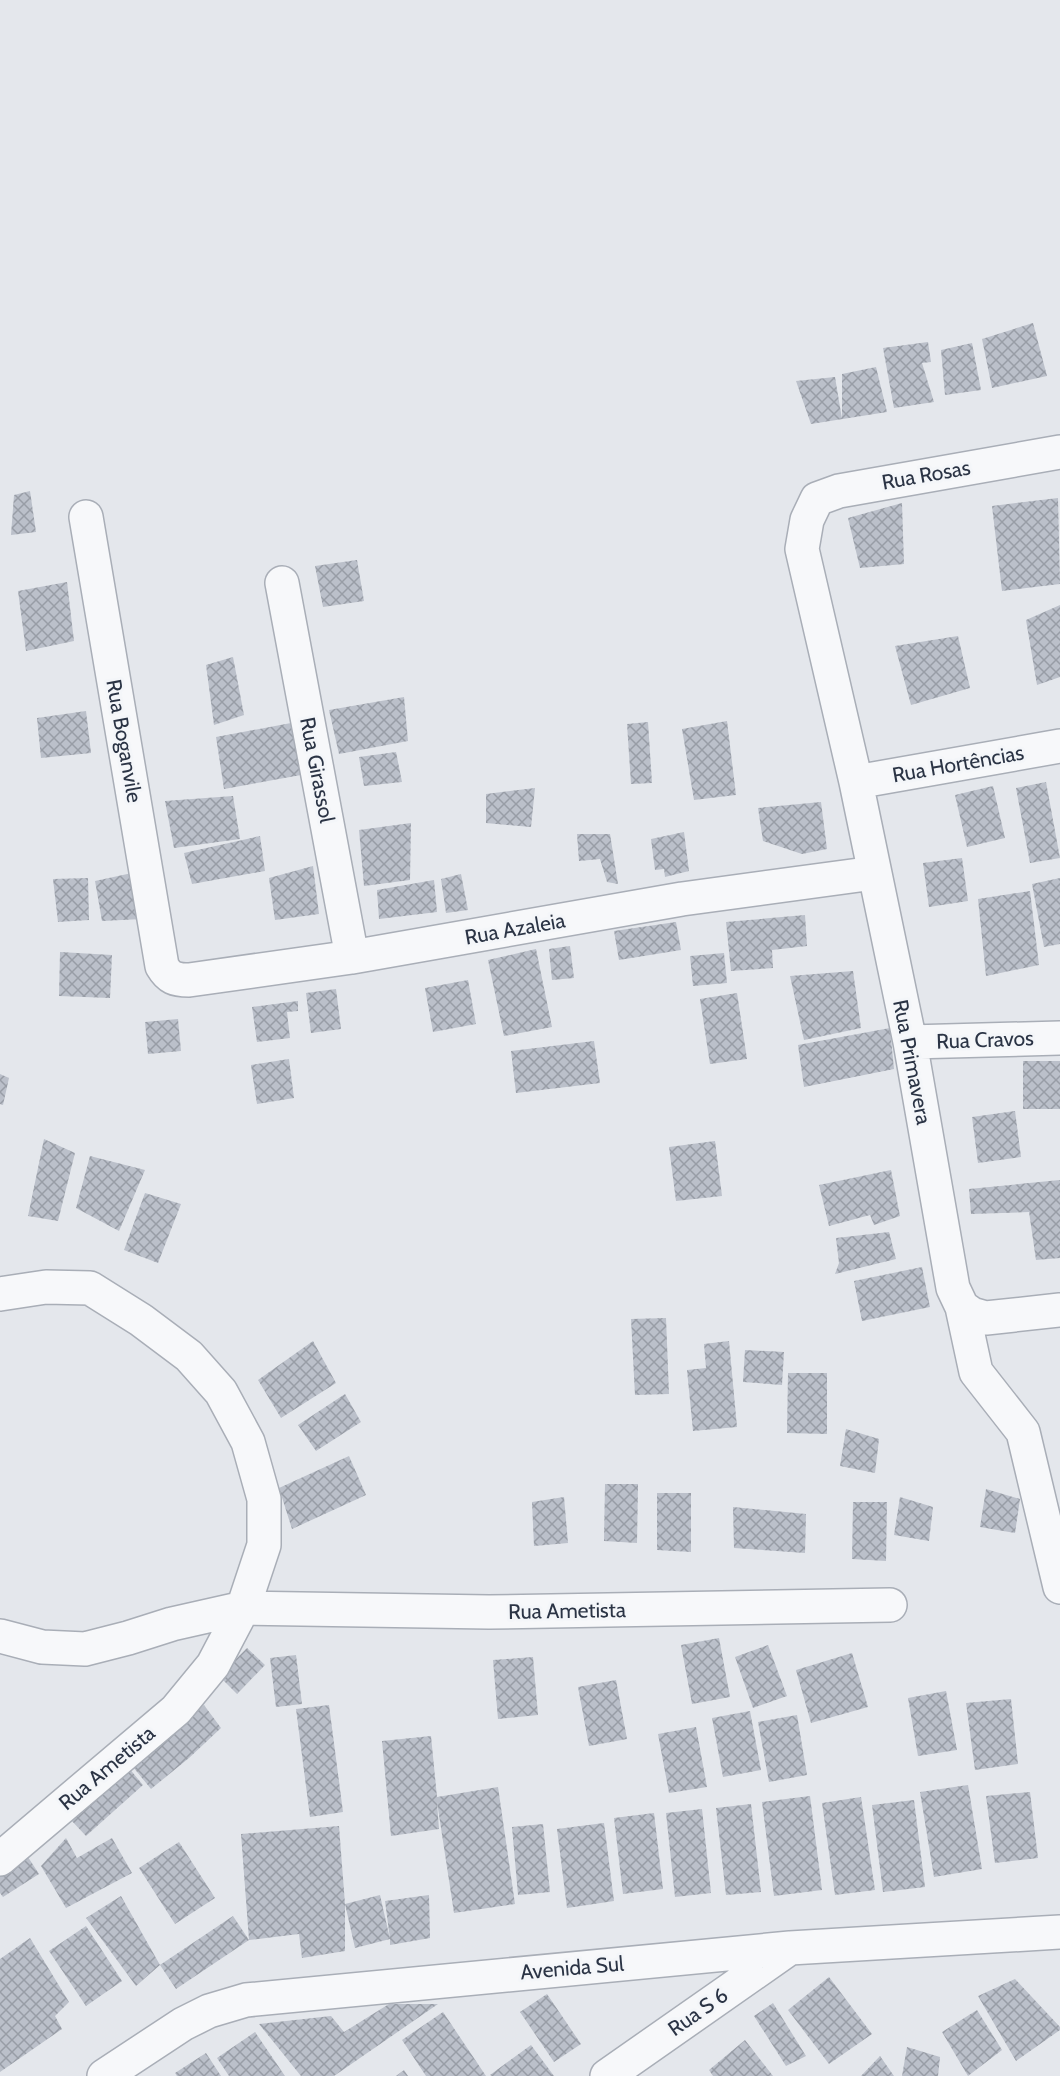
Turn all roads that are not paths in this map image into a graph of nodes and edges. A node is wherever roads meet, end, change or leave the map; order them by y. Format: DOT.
graph roads {
  1 [pos="1060,452"];
  2 [pos="86,517"];
  3 [pos="807,520"];
  4 [pos="282,583"];
  5 [pos="1060,746"];
  6 [pos="856,782"];
  7 [pos="874,873"];
  8 [pos="351,957"];
  9 [pos="162,966"];
  10 [pos="1060,1038"];
  11 [pos="910,1042"];
  12 [pos="0,1294"];
  13 [pos="962,1307"];
  14 [pos="1060,1310"];
  15 [pos="1060,1587"];
  16 [pos="891,1605"];
  17 [pos="243,1608"];
  18 [pos="0,1636"];
  19 [pos="0,1858"];
  20 [pos="1060,1932"];
  21 [pos="790,1948"];
  22 [pos="104,2076"];
  23 [pos="607,2076"];
  1 -- 3 [label="street, Rua Rosas"];
  2 -- 9 [label="street, Rua Boganvile"];
  3 -- 6 [label="street, Rua Primavera"];
  4 -- 8 [label="street, Rua Girassol"];
  5 -- 6 [label="street, Rua Hortências"];
  6 -- 7 [label="street, Rua Primavera"];
  7 -- 8 [label="street, Rua Azaleia"];
  7 -- 11 [label="street, Rua Primavera"];
  8 -- 9 [label="street, Rua Azaleia"];
  10 -- 11 [label="street, Rua Cravos"];
  11 -- 13 [label="street, Rua Primavera"];
  12 -- 17 [label="street, Rua Ametista"];
  13 -- 14 [label="street"];
  13 -- 15 [label="street, Rua Primavera"];
  16 -- 17 [label="street, Rua Ametista"];
  17 -- 18 [label="street"];
  17 -- 19 [label="street, Rua Ametista"];
  20 -- 21 [label="street, Avenida Sul"];
  21 -- 22 [label="street, Avenida Sul"];
  21 -- 23 [label="street, Rua S 6"];
}
